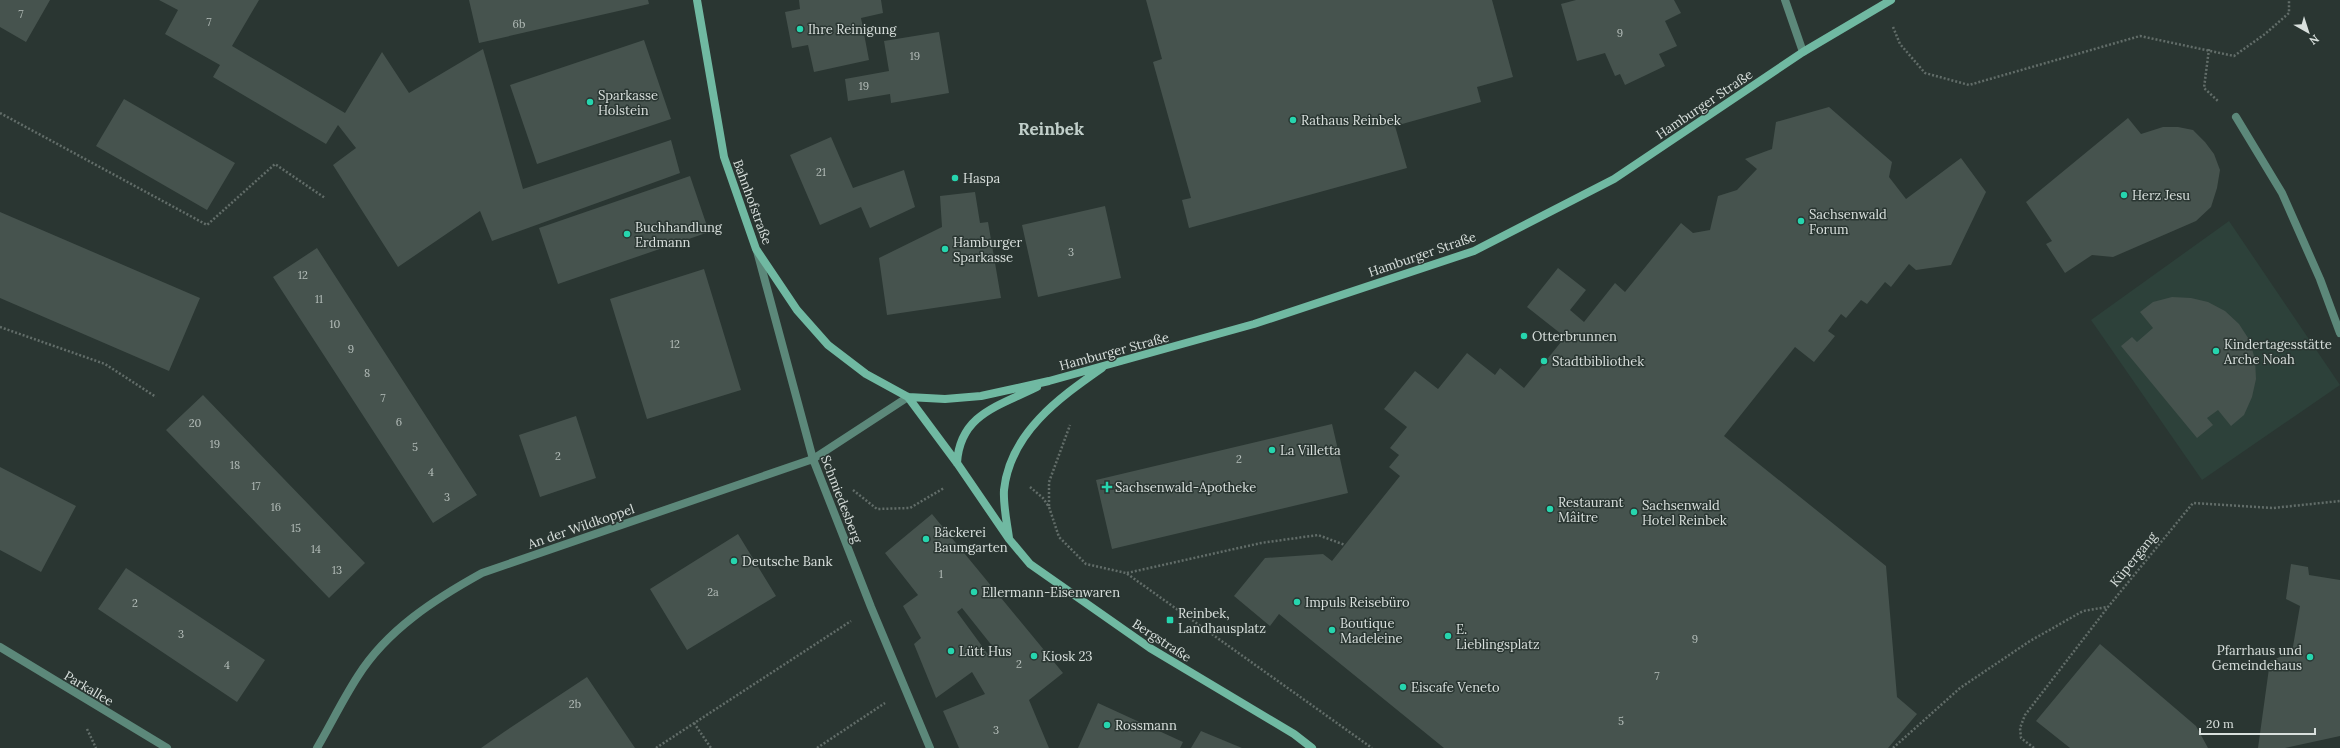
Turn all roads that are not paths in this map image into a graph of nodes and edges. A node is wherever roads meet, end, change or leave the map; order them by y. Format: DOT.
graph roads {
  1 [pos="697,0"];
  2 [pos="1785,0"];
  3 [pos="1891,0"];
  4 [pos="1803,52"];
  5 [pos="2236,117"];
  6 [pos="756,249"];
  7 [pos="2340,333"];
  8 [pos="1106,364"];
  9 [pos="1049,381"];
  10 [pos="908,397"];
  11 [pos="813,459"];
  12 [pos="957,463"];
  13 [pos="1009,539"];
  14 [pos="0,647"];
  15 [pos="167,748"];
  16 [pos="317,748"];
  17 [pos="930,748"];
  18 [pos="1312,748"];
  1 -- 6 [label="main road, Bahnhofstraße"];
  2 -- 4 [label="street"];
  3 -- 4 [label="main road, Hamburger Straße"];
  4 -- 8 [label="main road, Hamburger Straße"];
  5 -- 7 [label="street"];
  6 -- 10 [label="main road, Bahnhofstraße"];
  6 -- 11 [label="street, Schmiedesberg"];
  8 -- 9 [label="main road, Hamburger Straße"];
  8 -- 13 [label="main road"];
  9 -- 10 [label="main road, Hamburger Straße"];
  9 -- 12 [label="main road"];
  10 -- 11 [label="street, An der Wildkoppel"];
  10 -- 12 [label="main road, Bergstraße"];
  11 -- 16 [label="street, An der Wildkoppel"];
  11 -- 17 [label="street, Schmiedesberg"];
  12 -- 13 [label="main road, Bergstraße"];
  13 -- 18 [label="main road, Bergstraße"];
  14 -- 15 [label="street, Parkallee"];
}
